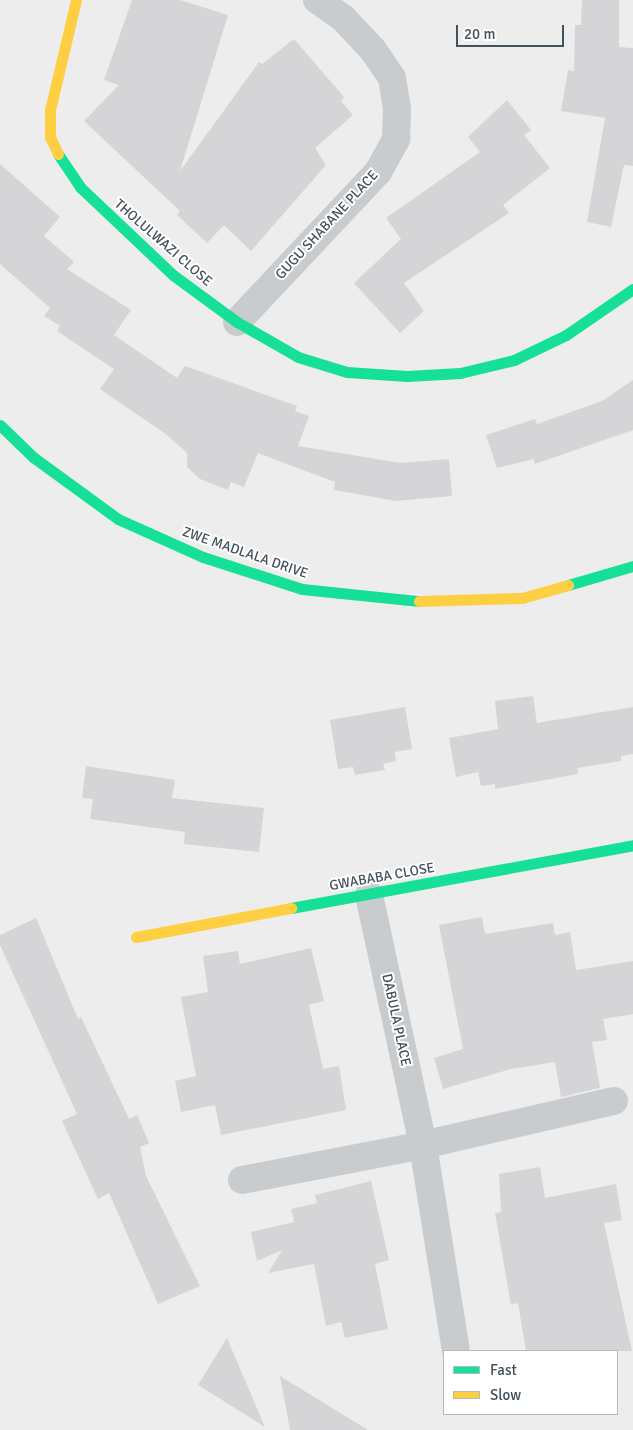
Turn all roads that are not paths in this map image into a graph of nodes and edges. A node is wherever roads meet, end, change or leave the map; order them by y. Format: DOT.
graph roads {
  1 [pos="76,0"];
  2 [pos="317,0"];
  3 [pos="633,289"];
  4 [pos="237,322"];
  5 [pos="0,426"];
  6 [pos="633,566"];
  7 [pos="633,845"];
  8 [pos="369,895"];
  9 [pos="136,937"];
  10 [pos="614,1101"];
  11 [pos="423,1145"];
  12 [pos="242,1180"];
  13 [pos="456,1350"];
  1 -- 4 [label="street, THOLULWAZI CLOSE"];
  2 -- 4 [label="street, GUGU SHABANE PLACE"];
  3 -- 4 [label="street, THOLULWAZI CLOSE"];
  5 -- 6 [label="street, ZWE MADLALA DRIVE"];
  7 -- 8 [label="street, GWABABA CLOSE"];
  8 -- 9 [label="street, GWABABA CLOSE"];
  8 -- 11 [label="street, DABULA PLACE"];
  10 -- 11 [label="street"];
  11 -- 12 [label="street"];
  11 -- 13 [label="street, DABULA PLACE"];
}
